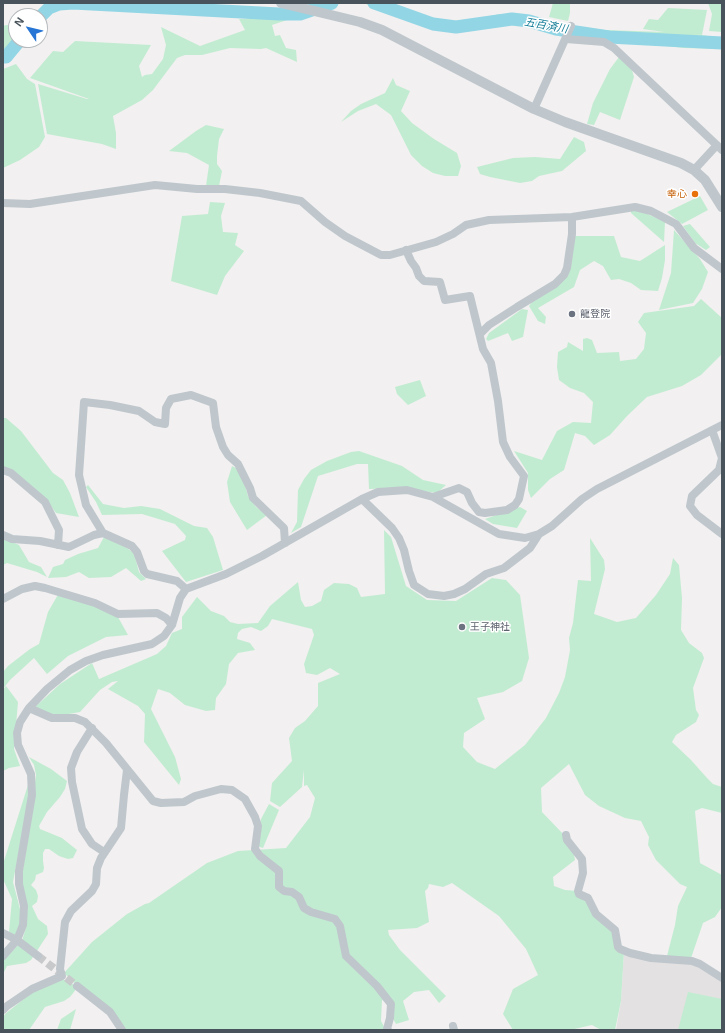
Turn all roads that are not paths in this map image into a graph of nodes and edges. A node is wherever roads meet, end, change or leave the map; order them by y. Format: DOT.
graph roads {
  1 [pos="281,3"];
  2 [pos="570,26"];
  3 [pos="566,39"];
  4 [pos="534,109"];
  5 [pos="720,147"];
  6 [pos="694,170"];
  7 [pos="3,203"];
  8 [pos="722,208"];
  9 [pos="572,217"];
  10 [pos="406,250"];
  11 [pos="722,269"];
  12 [pos="480,334"];
  13 [pos="722,425"];
  14 [pos="712,430"];
  15 [pos="3,470"];
  16 [pos="433,497"];
  17 [pos="362,499"];
  18 [pos="103,533"];
  19 [pos="538,534"];
  20 [pos="722,534"];
  21 [pos="3,535"];
  22 [pos="285,543"];
  23 [pos="58,545"];
  24 [pos="186,589"];
  25 [pos="3,599"];
  26 [pos="172,625"];
  27 [pos="29,708"];
  28 [pos="92,728"];
  29 [pos="127,770"];
  30 [pos="566,835"];
  31 [pos="104,852"];
  32 [pos="3,933"];
  33 [pos="17,940"];
  34 [pos="3,956"];
  35 [pos="38,956"];
  36 [pos="722,978"];
  37 [pos="77,986"];
  38 [pos="3,1010"];
  39 [pos="122,1030"];
  40 [pos="388,1030"];
  1 -- 4 [label="street"];
  2 -- 3 [label="street"];
  3 -- 4 [label="street"];
  3 -- 5 [label="street"];
  4 -- 6 [label="street"];
  5 -- 6 [label="street"];
  6 -- 8 [label="street"];
  7 -- 10 [label="street"];
  9 -- 10 [label="street"];
  9 -- 11 [label="street"];
  9 -- 12 [label="street"];
  10 -- 12 [label="street"];
  12 -- 16 [label="street"];
  13 -- 14 [label="street"];
  14 -- 19 [label="street"];
  14 -- 20 [label="street"];
  15 -- 23 [label="street"];
  16 -- 17 [label="street"];
  16 -- 19 [label="street"];
  17 -- 19 [label="street"];
  17 -- 22 [label="street"];
  18 -- 22 [label="street"];
  18 -- 23 [label="street"];
  18 -- 24 [label="street"];
  21 -- 23 [label="street"];
  22 -- 24 [label="street"];
  24 -- 26 [label="street"];
  25 -- 26 [label="street"];
  26 -- 27 [label="street"];
  27 -- 28 [label="street"];
  27 -- 33 [label="street"];
  28 -- 29 [label="street"];
  28 -- 31 [label="street"];
  29 -- 31 [label="street"];
  29 -- 40 [label="street"];
  30 -- 36 [label="street"];
  31 -- 38 [label="street"];
  32 -- 33 [label="street"];
  33 -- 34 [label="street"];
  33 -- 35 [label="street"];
  37 -- 39 [label="street"];
}
